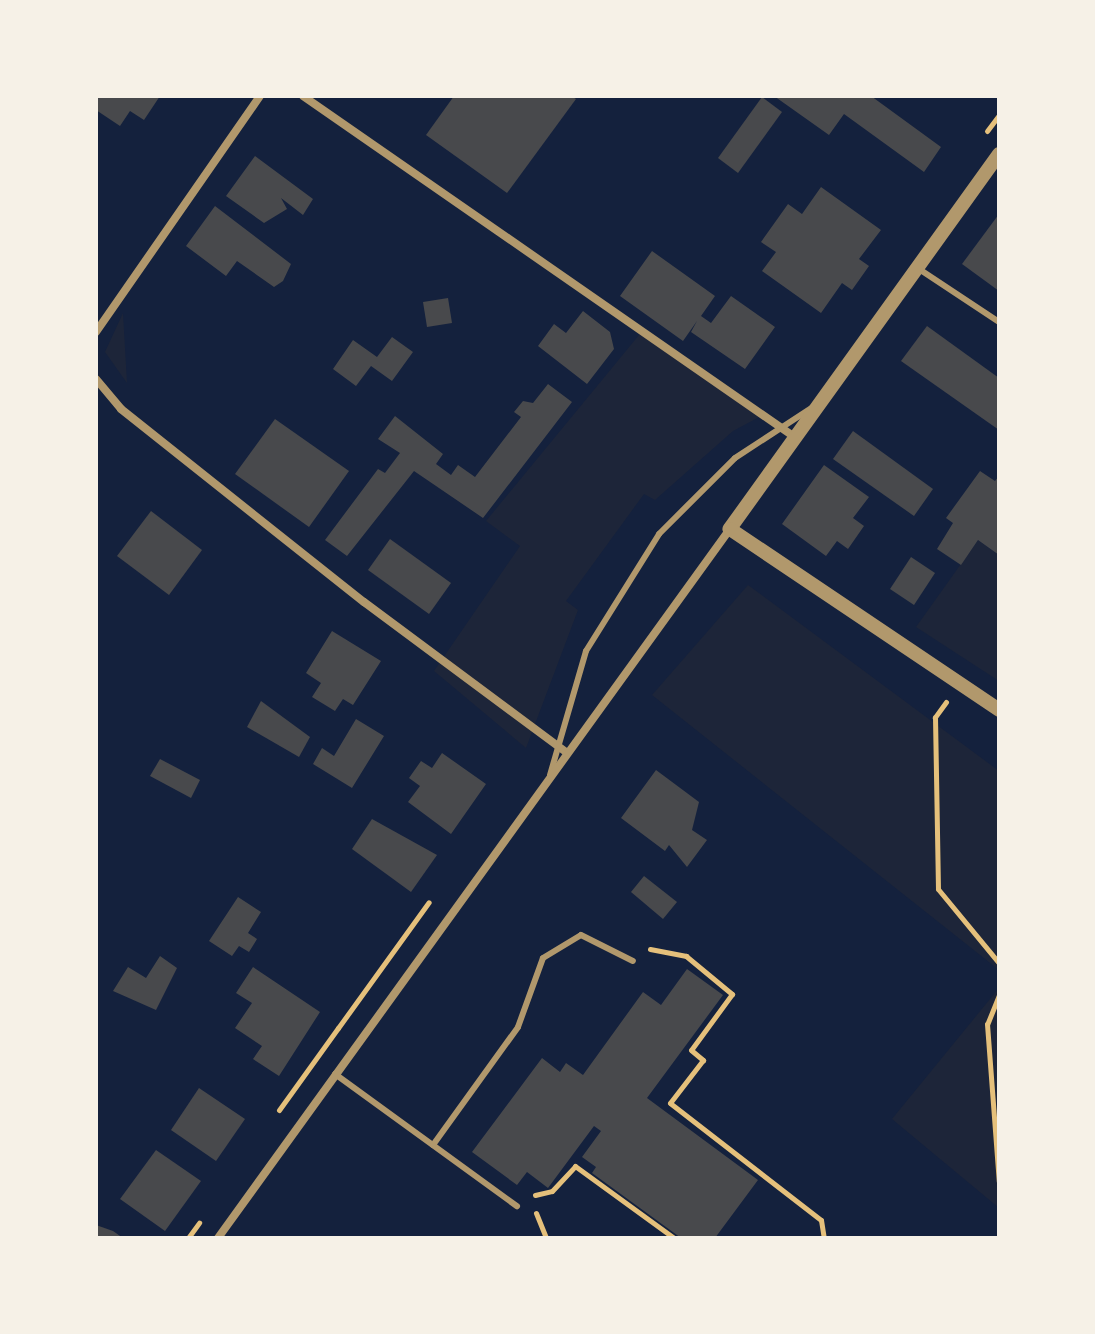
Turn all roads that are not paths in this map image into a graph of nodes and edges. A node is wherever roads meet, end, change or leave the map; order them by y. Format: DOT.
graph roads {
  1 [pos="260,96"];
  2 [pos="303,96"];
  3 [pos="999,154"];
  4 [pos="917,268"];
  5 [pos="999,322"];
  6 [pos="96,332"];
  7 [pos="96,379"];
  8 [pos="821,403"];
  9 [pos="780,427"];
  10 [pos="796,438"];
  11 [pos="730,529"];
  12 [pos="999,710"];
  13 [pos="558,746"];
  14 [pos="567,753"];
  15 [pos="550,778"];
  16 [pos="633,961"];
  17 [pos="335,1074"];
  18 [pos="433,1145"];
  19 [pos="517,1206"];
  20 [pos="218,1238"];
  1 -- 6 [label="street"];
  2 -- 9 [label="street"];
  3 -- 4 [label="street"];
  4 -- 5 [label="lane"];
  4 -- 8 [label="street"];
  7 -- 13 [label="street"];
  8 -- 9 [label="lane"];
  8 -- 10 [label="street"];
  9 -- 10 [label="street"];
  9 -- 13 [label="lane"];
  10 -- 11 [label="street"];
  11 -- 12 [label="street"];
  11 -- 14 [label="street"];
  13 -- 14 [label="street"];
  13 -- 15 [label="lane"];
  14 -- 15 [label="street"];
  15 -- 17 [label="street"];
  16 -- 18 [label="lane"];
  17 -- 18 [label="lane"];
  17 -- 20 [label="street"];
  18 -- 19 [label="lane"];
}
